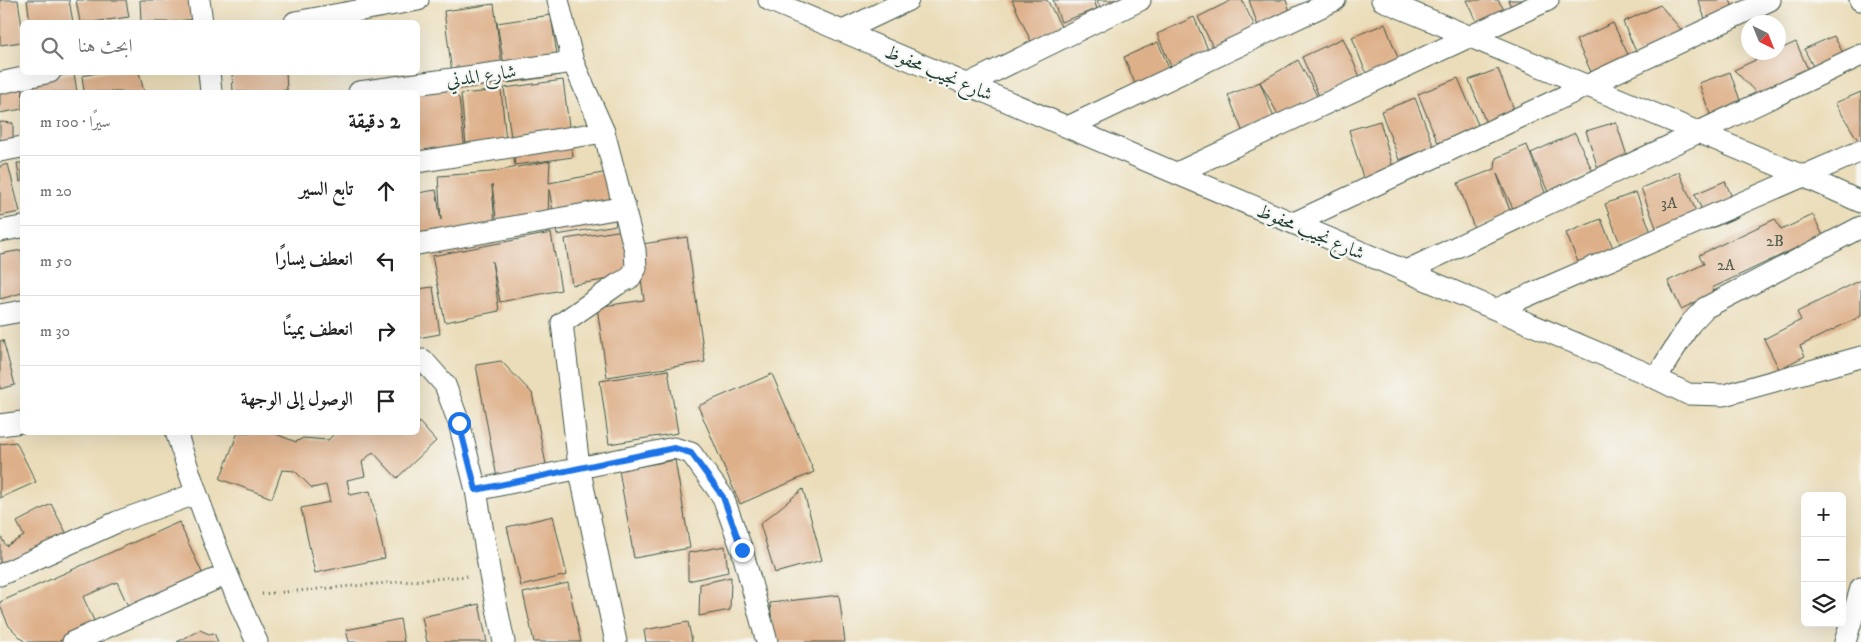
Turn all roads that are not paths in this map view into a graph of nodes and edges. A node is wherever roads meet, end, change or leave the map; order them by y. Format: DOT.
graph roads {
  1 [pos="199,0"];
  2 [pos="418,0"];
  3 [pos="558,0"];
  4 [pos="769,0"];
  5 [pos="908,0"];
  6 [pos="1140,0"];
  7 [pos="1335,0"];
  8 [pos="1382,0"];
  9 [pos="1548,0"];
  10 [pos="1770,0"];
  11 [pos="202,20"];
  12 [pos="306,20"];
  13 [pos="843,31"];
  14 [pos="1469,36"];
  15 [pos="1861,55"];
  16 [pos="573,62"];
  17 [pos="36,75"];
  18 [pos="209,75"];
  19 [pos="0,83"];
  20 [pos="968,84"];
  21 [pos="1587,86"];
  22 [pos="211,90"];
  23 [pos="372,90"];
  24 [pos="1068,127"];
  25 [pos="604,132"];
  26 [pos="1697,132"];
  27 [pos="20,147"];
  28 [pos="0,151"];
  29 [pos="1861,151"];
  30 [pos="420,162"];
  31 [pos="1177,173"];
  32 [pos="1803,176"];
  33 [pos="1861,202"];
  34 [pos="625,207"];
  35 [pos="1294,223"];
  36 [pos="1861,226"];
  37 [pos="20,227"];
  38 [pos="0,231"];
  39 [pos="420,244"];
  40 [pos="1406,271"];
  41 [pos="1496,310"];
  42 [pos="20,311"];
  43 [pos="0,315"];
  44 [pos="1861,357"];
  45 [pos="420,361"];
  46 [pos="1656,378"];
  47 [pos="20,422"];
  48 [pos="0,425"];
  49 [pos="177,435"];
  50 [pos="578,467"];
  51 [pos="476,490"];
  52 [pos="196,494"];
  53 [pos="226,574"];
  54 [pos="0,575"];
  55 [pos="1861,588"];
  56 [pos="73,642"];
  57 [pos="257,642"];
  58 [pos="504,642"];
  59 [pos="616,642"];
  60 [pos="767,642"];
  61 [pos="1845,642"];
  1 -- 11 [label="street"];
  2 -- 12 [label="street"];
  3 -- 16 [label="street"];
  4 -- 13 [label="street, شارع نجيب محفوظ"];
  5 -- 13 [label="street"];
  6 -- 20 [label="street"];
  7 -- 24 [label="street"];
  8 -- 14 [label="street"];
  9 -- 14 [label="street"];
  10 -- 21 [label="street"];
  13 -- 20 [label="street, شارع نجيب محفوظ"];
  14 -- 21 [label="street"];
  14 -- 31 [label="street"];
  15 -- 26 [label="street"];
  16 -- 23 [label="street, شارع المدني"];
  16 -- 25 [label="street"];
  17 -- 19 [label="street"];
  18 -- 22 [label="street"];
  20 -- 24 [label="street, شارع نجيب محفوظ"];
  21 -- 26 [label="street"];
  21 -- 35 [label="street"];
  24 -- 31 [label="street, شارع نجيب محفوظ"];
  25 -- 30 [label="street"];
  25 -- 34 [label="street"];
  26 -- 32 [label="street"];
  26 -- 40 [label="street"];
  27 -- 28 [label="street"];
  29 -- 32 [label="street"];
  31 -- 35 [label="street, شارع نجيب محفوظ"];
  32 -- 33 [label="street"];
  32 -- 41 [label="street"];
  34 -- 39 [label="street"];
  34 -- 50 [label="street"];
  35 -- 40 [label="street, شارع نجيب محفوظ"];
  36 -- 46 [label="street"];
  37 -- 38 [label="street"];
  40 -- 41 [label="street, شارع نجيب محفوظ"];
  41 -- 46 [label="street, شارع نجيب محفوظ"];
  42 -- 43 [label="street"];
  44 -- 46 [label="street, شارع نجيب محفوظ"];
  45 -- 51 [label="street"];
  47 -- 48 [label="street"];
  49 -- 52 [label="street"];
  50 -- 51 [label="street"];
  50 -- 59 [label="street"];
  50 -- 60 [label="street"];
  51 -- 58 [label="street"];
  52 -- 53 [label="street"];
  52 -- 54 [label="street"];
  53 -- 56 [label="street"];
  53 -- 57 [label="street"];
  55 -- 61 [label="street"];
}
